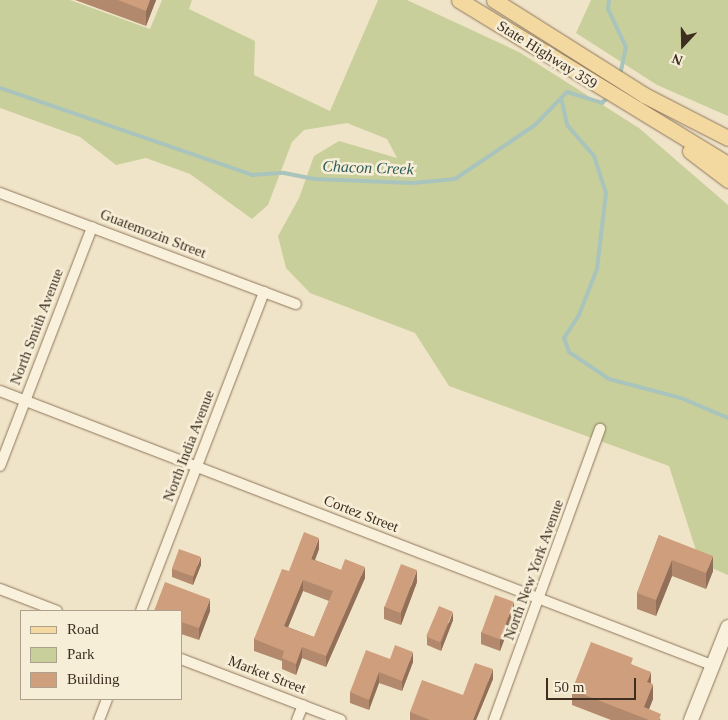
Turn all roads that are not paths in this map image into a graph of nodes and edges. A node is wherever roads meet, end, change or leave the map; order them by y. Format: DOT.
graph roads {
  1 [pos="459,0"];
  2 [pos="494,0"];
  3 [pos="644,95"];
  4 [pos="635,110"];
  5 [pos="728,127"];
  6 [pos="728,138"];
  7 [pos="728,147"];
  8 [pos="728,164"];
  9 [pos="728,180"];
  10 [pos="0,193"];
  11 [pos="92,227"];
  12 [pos="264,292"];
  13 [pos="296,304"];
  14 [pos="0,391"];
  15 [pos="25,401"];
  16 [pos="600,429"];
  17 [pos="0,466"];
  18 [pos="197,467"];
  19 [pos="0,589"];
  20 [pos="540,599"];
  21 [pos="54,610"];
  22 [pos="141,610"];
  23 [pos="728,627"];
  24 [pos="182,659"];
  25 [pos="712,665"];
  26 [pos="107,700"];
  27 [pos="303,705"];
  28 [pos="99,720"];
  29 [pos="297,720"];
  30 [pos="341,720"];
  31 [pos="494,720"];
  32 [pos="691,720"];
  1 -- 4 [label="main road, State Highway 359"];
  2 -- 3 [label="main road, State Highway 359"];
  3 -- 5 [label="main road"];
  3 -- 6 [label="main road"];
  3 -- 7 [label="main road"];
  4 -- 8 [label="main road"];
  4 -- 9 [label="main road"];
  10 -- 11 [label="street, Guatemozin Street"];
  11 -- 12 [label="street, Guatemozin Street"];
  11 -- 15 [label="street, North Smith Avenue"];
  12 -- 13 [label="street, Guatemozin Street"];
  12 -- 18 [label="street, North India Avenue"];
  14 -- 15 [label="street, Cortez Street"];
  15 -- 17 [label="street, North Smith Avenue"];
  15 -- 18 [label="street, Cortez Street"];
  16 -- 20 [label="street, North New York Avenue"];
  18 -- 20 [label="street, Cortez Street"];
  18 -- 22 [label="street, North India Avenue"];
  19 -- 21 [label="street"];
  20 -- 25 [label="street, Cortez Street"];
  20 -- 31 [label="street, North New York Avenue"];
  23 -- 25 [label="main road"];
  24 -- 27 [label="street, Market Street"];
  25 -- 32 [label="main road"];
  26 -- 28 [label="street"];
  27 -- 29 [label="street"];
  27 -- 30 [label="street, Market Street"];
}
